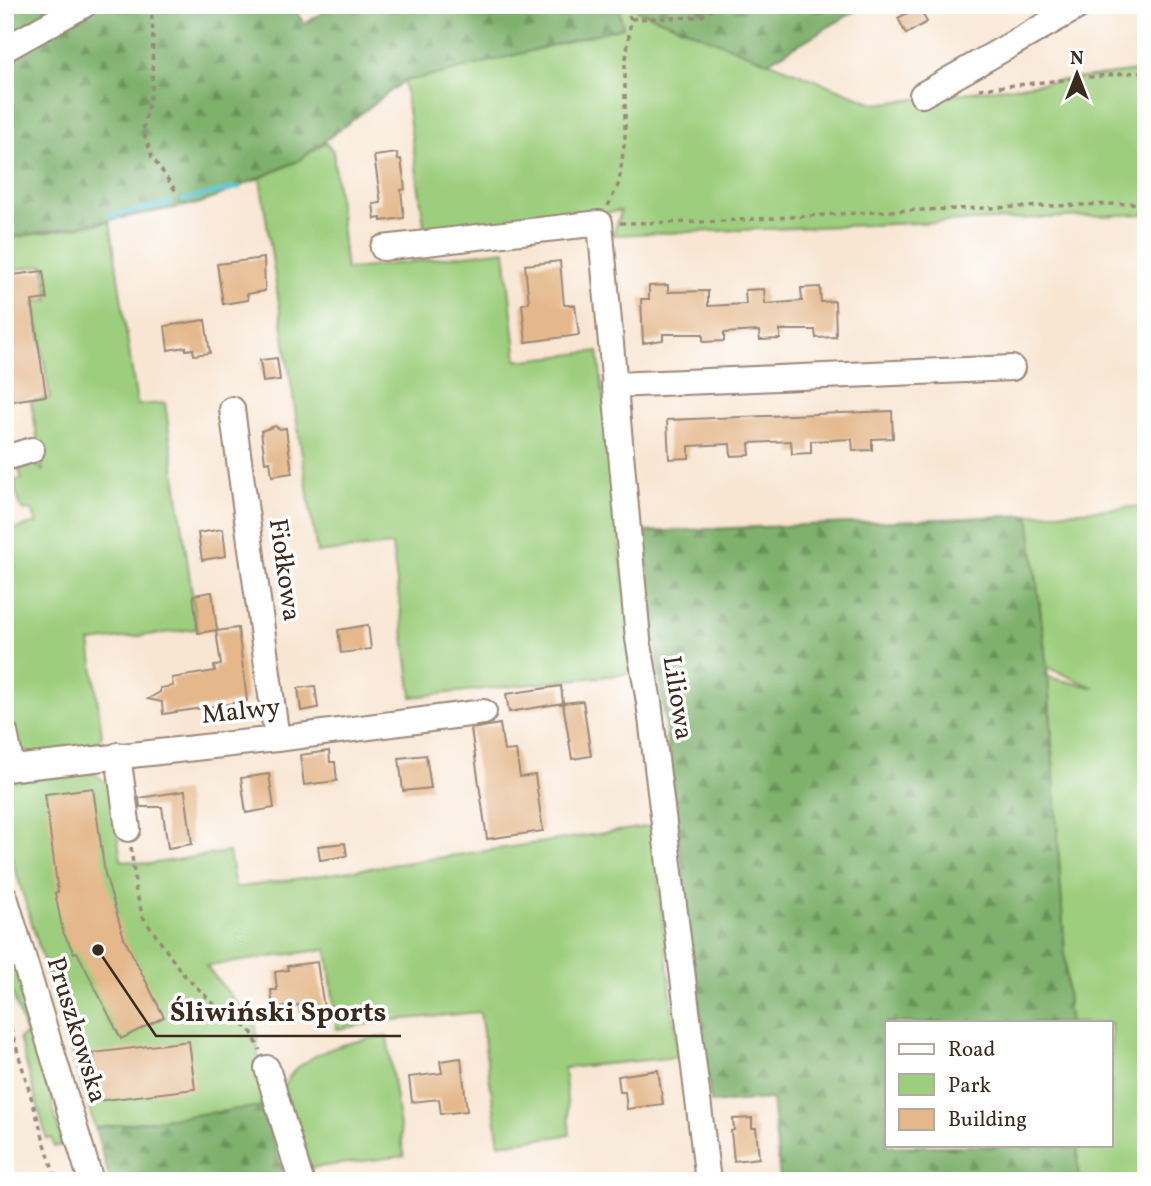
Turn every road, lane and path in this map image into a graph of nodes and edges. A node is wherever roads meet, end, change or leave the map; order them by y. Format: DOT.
graph roads {
  1 [pos="84,5"];
  2 [pos="151,5"];
  3 [pos="623,5"];
  4 [pos="719,5"];
  5 [pos="1081,5"];
  6 [pos="631,19"];
  7 [pos="5,49"];
  8 [pos="1146,71"];
  9 [pos="966,90"];
  10 [pos="922,95"];
  11 [pos="178,194"];
  12 [pos="1146,203"];
  13 [pos="600,223"];
  14 [pos="383,248"];
  15 [pos="1013,368"];
  16 [pos="614,385"];
  17 [pos="232,409"];
  18 [pos="32,450"];
  19 [pos="5,458"];
  20 [pos="484,712"];
  21 [pos="5,732"];
  22 [pos="277,739"];
  23 [pos="118,755"];
  24 [pos="8,769"];
  25 [pos="128,829"];
  26 [pos="5,897"];
  27 [pos="5,1009"];
  28 [pos="267,1068"];
  29 [pos="63,1161"];
  30 [pos="50,1164"];
  31 [pos="299,1175"];
  32 [pos="56,1181"];
  33 [pos="91,1181"];
  34 [pos="708,1181"];
  1 -- 7 [label="street"];
  2 -- 11 [label="path"];
  3 -- 6 [label="path"];
  4 -- 6 [label="path"];
  5 -- 10 [label="street"];
  6 -- 13 [label="path"];
  8 -- 9 [label="path"];
  12 -- 13 [label="path"];
  13 -- 14 [label="street"];
  13 -- 16 [label="street, Liliowa"];
  15 -- 16 [label="street"];
  16 -- 34 [label="street, Liliowa"];
  17 -- 22 [label="street, Fiołkowa"];
  18 -- 19 [label="street"];
  20 -- 22 [label="street, Malwy"];
  21 -- 24 [label="street"];
  22 -- 23 [label="street, Malwy"];
  23 -- 24 [label="street, Malwy"];
  23 -- 25 [label="street"];
  25 -- 28 [label="path"];
  26 -- 33 [label="street, Pruszkowska"];
  27 -- 30 [label="path"];
  28 -- 31 [label="street"];
  29 -- 30 [label="path"];
  30 -- 32 [label="path"];
}
